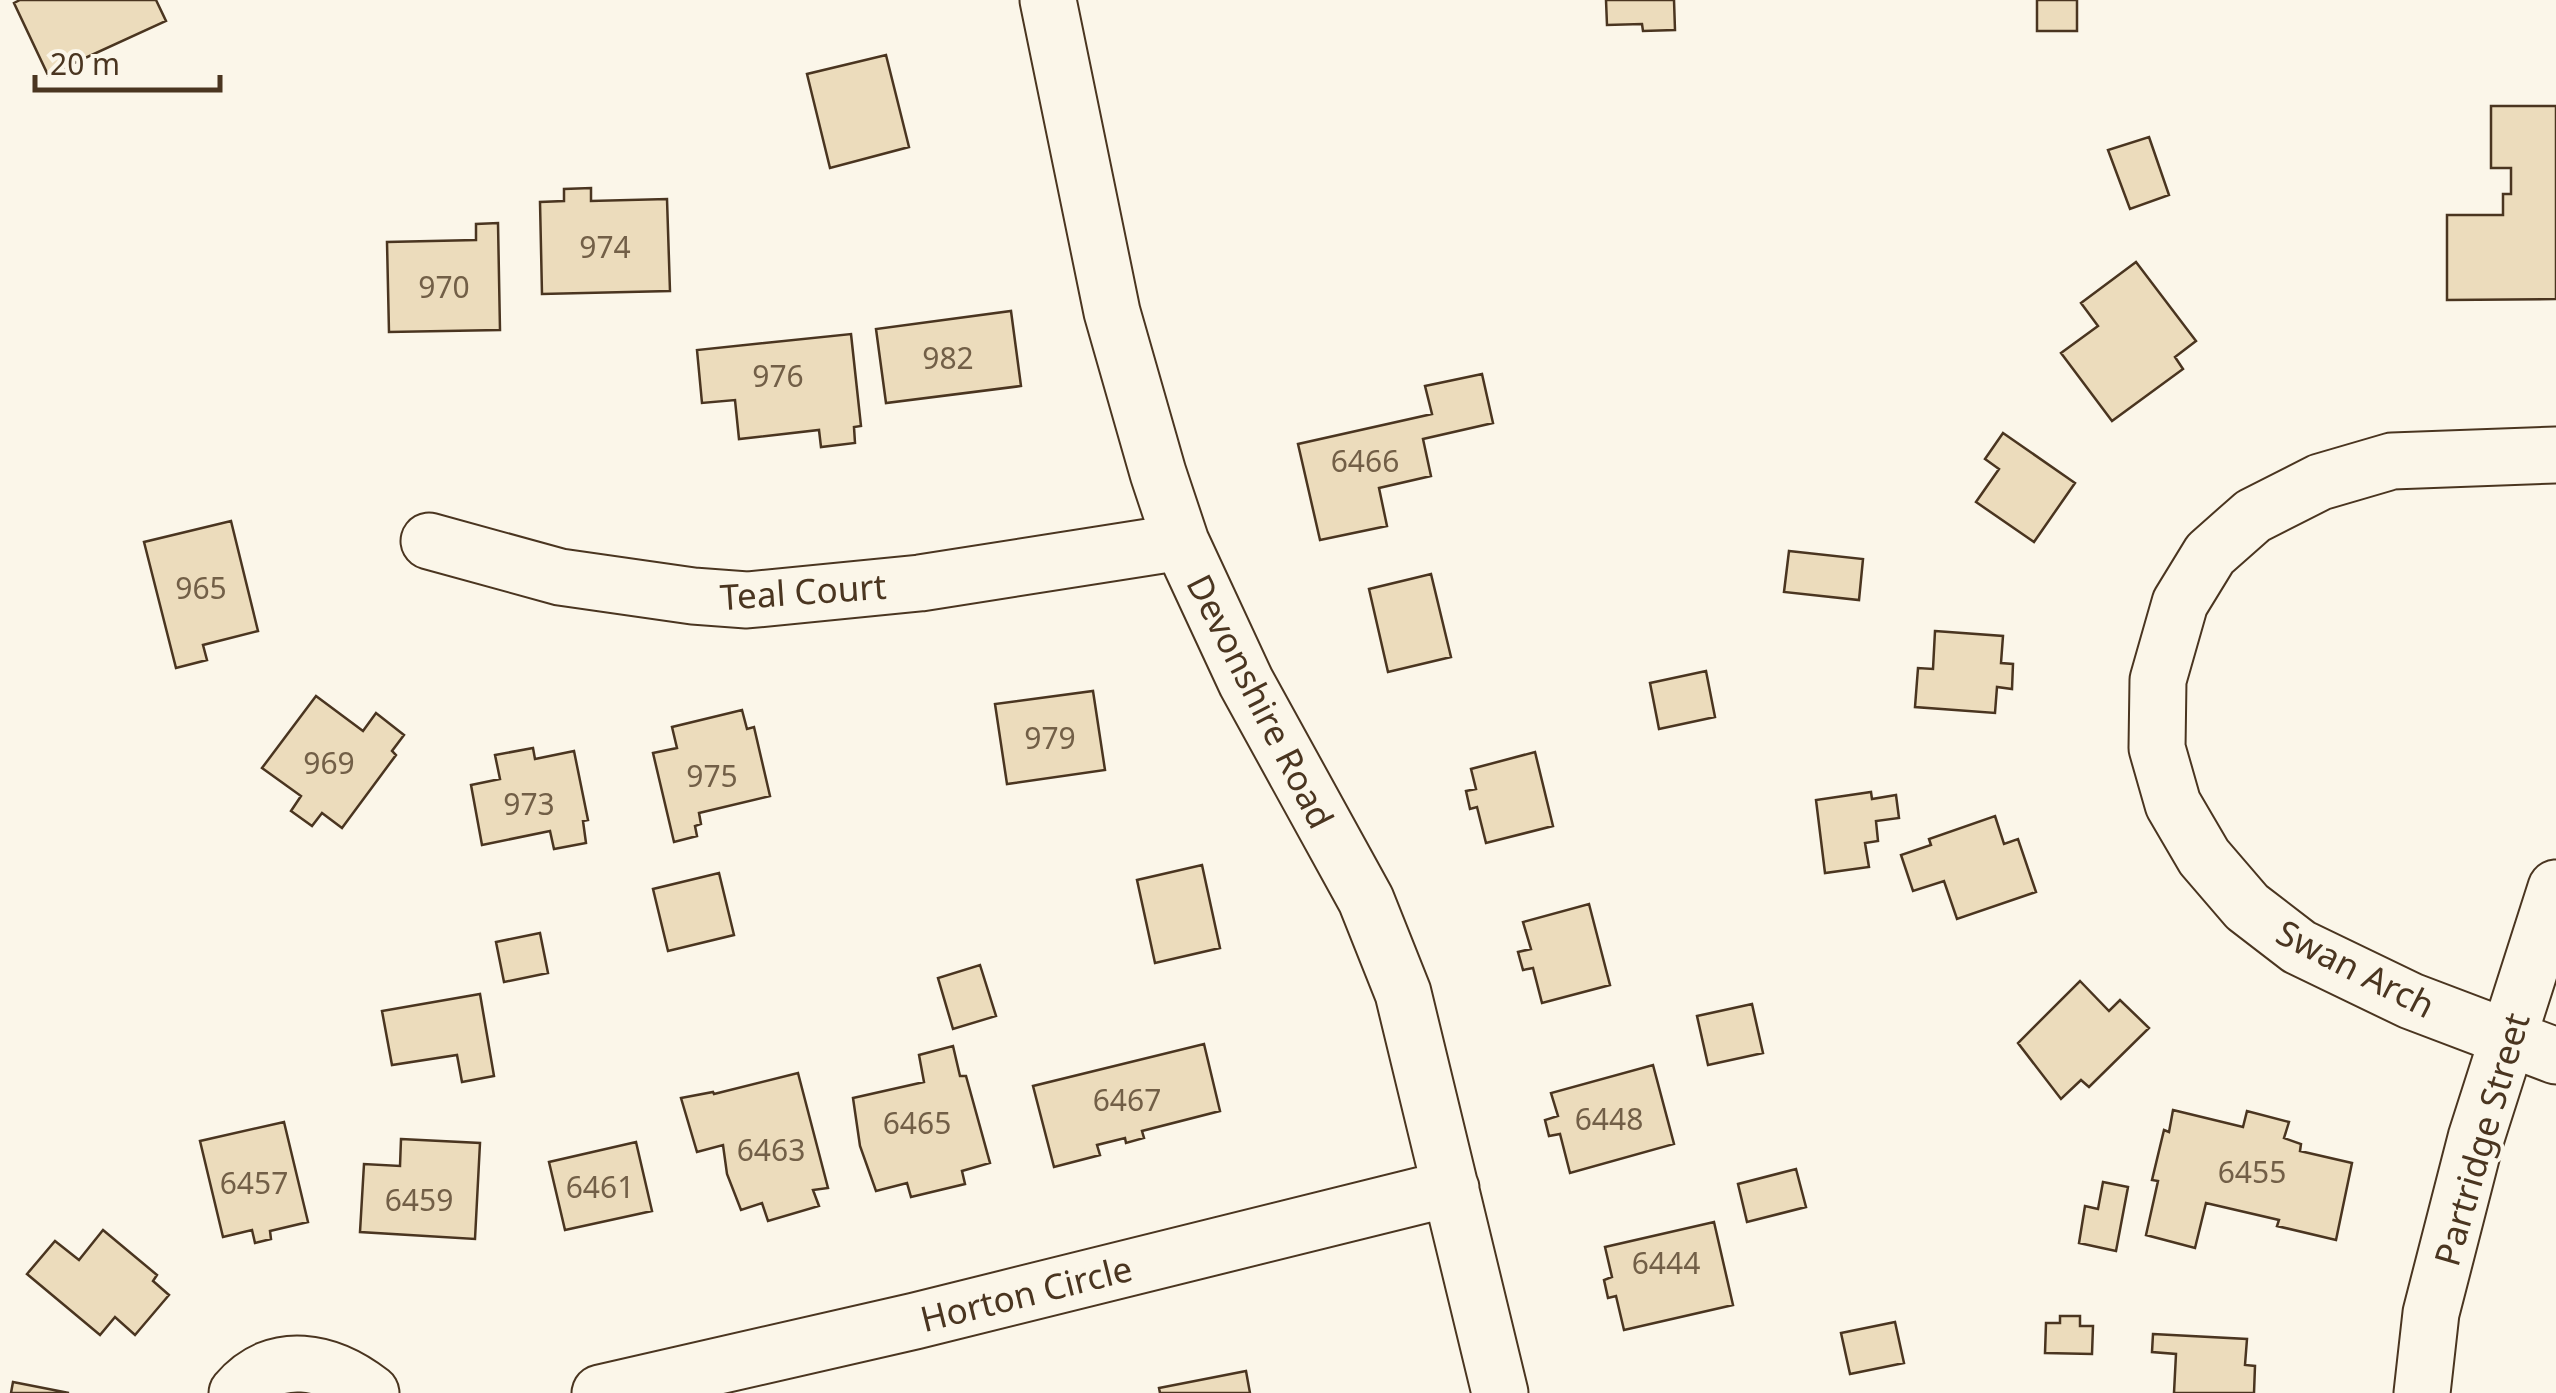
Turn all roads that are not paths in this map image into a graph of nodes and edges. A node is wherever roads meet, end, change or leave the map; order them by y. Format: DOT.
graph roads {
  1 [pos="1048,0"];
  2 [pos="2556,455"];
  3 [pos="428,541"];
  4 [pos="1181,542"];
  5 [pos="2556,888"];
  6 [pos="2532,1047"];
  7 [pos="1451,1188"];
  8 [pos="237,1393"];
  9 [pos="372,1393"];
  10 [pos="600,1393"];
  11 [pos="1500,1393"];
  12 [pos="2422,1393"];
  1 -- 4 [label="street, Devonshire Road"];
  2 -- 6 [label="street, Swan Arch"];
  3 -- 4 [label="street, Teal Court"];
  4 -- 7 [label="street, Devonshire Road"];
  5 -- 6 [label="street, Partridge Street"];
  6 -- 12 [label="street, Partridge Street"];
  7 -- 10 [label="street, Horton Circle"];
  7 -- 11 [label="street, Devonshire Road"];
  8 -- 9 [label="street"];
}
